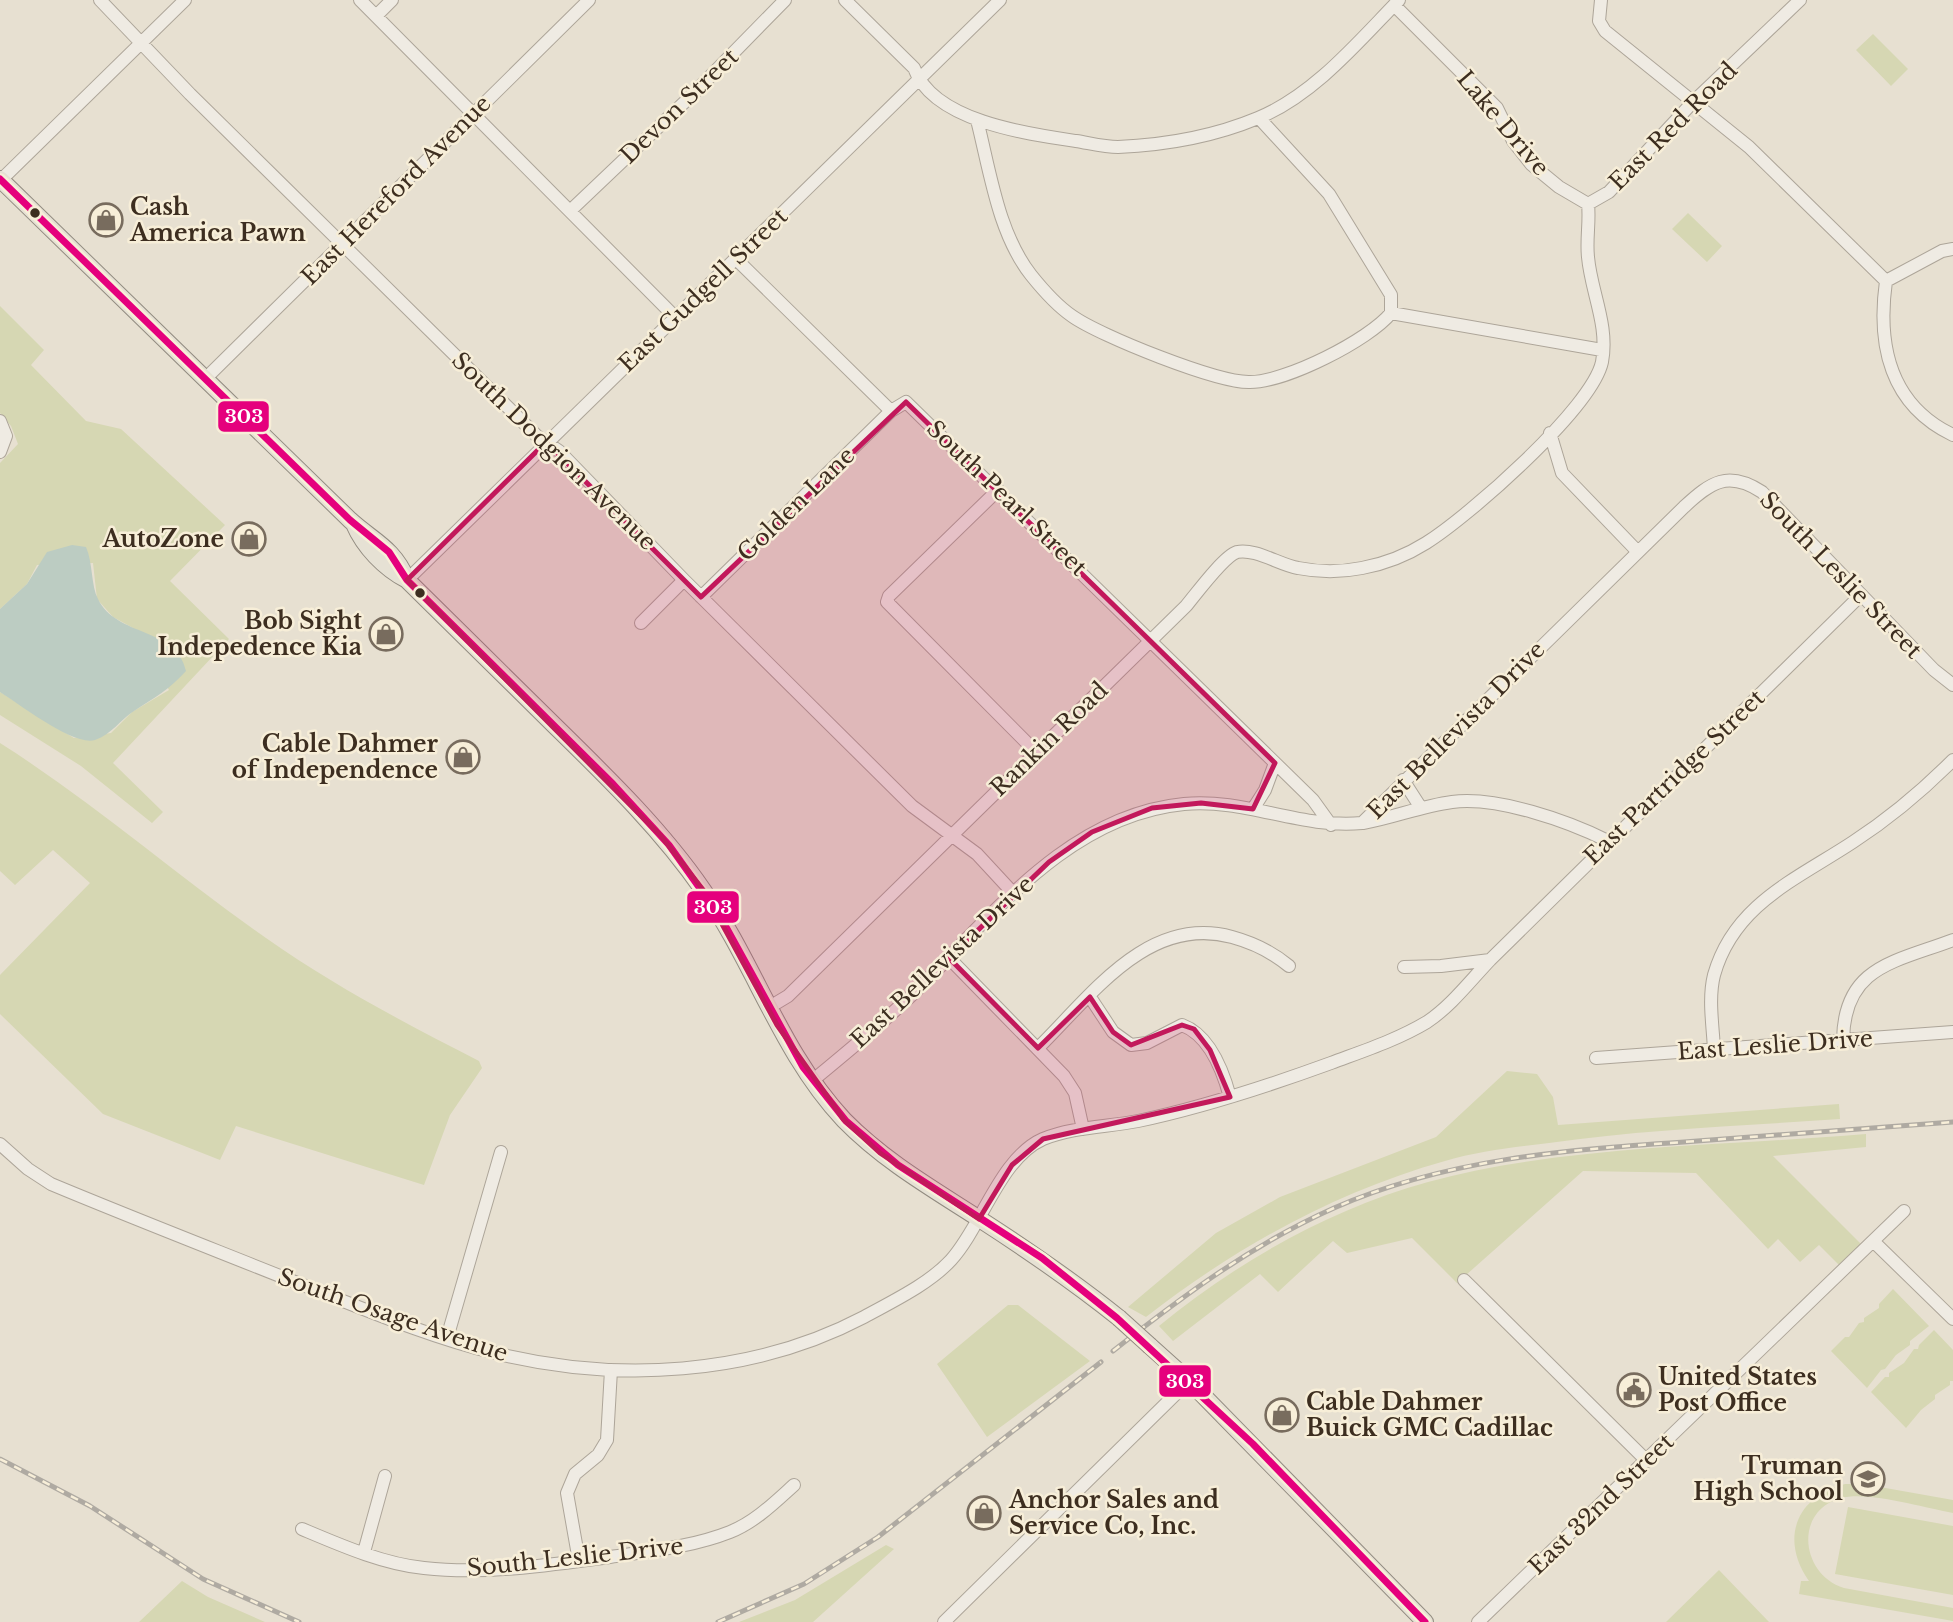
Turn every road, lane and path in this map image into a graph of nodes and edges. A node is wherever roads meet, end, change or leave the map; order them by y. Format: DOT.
graph roads {
  1 [pos="100,0"];
  2 [pos="186,0"];
  3 [pos="360,0"];
  4 [pos="392,0"];
  5 [pos="589,0"];
  6 [pos="785,0"];
  7 [pos="845,0"];
  8 [pos="1000,0"];
  9 [pos="1601,0"];
  10 [pos="1801,0"];
  11 [pos="1397,2"];
  12 [pos="376,16"];
  13 [pos="142,42"];
  14 [pos="918,80"];
  15 [pos="1693,102"];
  16 [pos="473,113"];
  17 [pos="1259,118"];
  18 [pos="977,120"];
  19 [pos="0,179"];
  20 [pos="1588,204"];
  21 [pos="571,210"];
  22 [pos="342,244"];
  23 [pos="1953,248"];
  24 [pos="736,258"];
  25 [pos="1886,281"];
  26 [pos="1391,313"];
  27 [pos="675,317"];
  28 [pos="1602,350"];
  29 [pos="204,380"];
  30 [pos="891,411"];
  31 [pos="0,421"];
  32 [pos="1550,433"];
  33 [pos="1953,435"];
  34 [pos="546,442"];
  35 [pos="0,452"];
  36 [pos="1722,481"];
  37 [pos="998,490"];
  38 [pos="1232,539"];
  39 [pos="1237,552"];
  40 [pos="1638,552"];
  41 [pos="407,580"];
  42 [pos="684,580"];
  43 [pos="1861,595"];
  44 [pos="701,597"];
  45 [pos="641,623"];
  46 [pos="1152,639"];
  47 [pos="1953,685"];
  48 [pos="1035,751"];
  49 [pos="1953,760"];
  50 [pos="1275,763"];
  51 [pos="1404,780"];
  52 [pos="1422,808"];
  53 [pos="1253,809"];
  54 [pos="1362,823"];
  55 [pos="1331,825"];
  56 [pos="950,835"];
  57 [pos="1608,841"];
  58 [pos="1014,894"];
  59 [pos="1953,940"];
  60 [pos="949,958"];
  61 [pos="1490,960"];
  62 [pos="1289,966"];
  63 [pos="1404,967"];
  64 [pos="1090,997"];
  65 [pos="768,1008"];
  66 [pos="1953,1032"];
  67 [pos="1843,1040"];
  68 [pos="1038,1048"];
  69 [pos="1714,1050"];
  70 [pos="1596,1058"];
  71 [pos="812,1082"];
  72 [pos="1230,1097"];
  73 [pos="1083,1129"];
  74 [pos="0,1144"];
  75 [pos="501,1152"];
  76 [pos="1904,1211"];
  77 [pos="979,1219"];
  78 [pos="1873,1241"];
  79 [pos="1464,1280"];
  80 [pos="1953,1318"];
  81 [pos="447,1338"];
  82 [pos="611,1370"];
  83 [pos="1189,1381"];
  84 [pos="1647,1461"];
  85 [pos="385,1476"];
  86 [pos="794,1485"];
  87 [pos="302,1530"];
  88 [pos="364,1552"];
  89 [pos="579,1561"];
  90 [pos="944,1622"];
  91 [pos="1425,1622"];
  92 [pos="1478,1622"];
  1 -- 13 [label="street, South Dodgion Avenue"];
  2 -- 13 [label="street"];
  3 -- 12 [label="street"];
  4 -- 12 [label="street"];
  5 -- 16 [label="street, East Hereford Avenue"];
  6 -- 21 [label="street, Devon Street"];
  7 -- 14 [label="street"];
  8 -- 14 [label="street, East Gudgell Street"];
  9 -- 15 [label="street"];
  10 -- 15 [label="street, East Red Road"];
  11 -- 17 [label="street"];
  11 -- 20 [label="street, Lake Drive"];
  12 -- 16 [label="street"];
  13 -- 19 [label="street"];
  13 -- 22 [label="street, South Dodgion Avenue"];
  14 -- 18 [label="street"];
  14 -- 24 [label="street, East Gudgell Street"];
  15 -- 20 [label="street, East Red Road"];
  15 -- 25 [label="street"];
  16 -- 21 [label="street"];
  16 -- 22 [label="street, East Hereford Avenue"];
  17 -- 18 [label="street"];
  17 -- 26 [label="street"];
  18 -- 26 [label="street"];
  19 -- 29 [label="main road"];
  20 -- 28 [label="street, East Red Road"];
  21 -- 27 [label="street"];
  22 -- 29 [label="street, East Hereford Avenue"];
  22 -- 34 [label="street, South Dodgion Avenue"];
  23 -- 25 [label="street"];
  24 -- 27 [label="street, East Gudgell Street"];
  24 -- 30 [label="street"];
  25 -- 33 [label="street"];
  26 -- 28 [label="street"];
  27 -- 34 [label="street, East Gudgell Street"];
  28 -- 32 [label="street, East Red Road"];
  29 -- 41 [label="main road"];
  30 -- 37 [label="street, South Pearl Street"];
  30 -- 44 [label="street, Golden Lane"];
  31 -- 35 [label="street"];
  32 -- 39 [label="street, East Red Road"];
  32 -- 40 [label="street"];
  34 -- 41 [label="street, East Gudgell Street"];
  34 -- 42 [label="street, South Dodgion Avenue"];
  36 -- 40 [label="street, East Bellevista Drive"];
  36 -- 43 [label="street, South Leslie Street"];
  37 -- 46 [label="street, South Pearl Street"];
  37 -- 48 [label="street"];
  38 -- 39 [label="street"];
  39 -- 46 [label="street, Rankin Road"];
  40 -- 51 [label="street, East Bellevista Drive"];
  41 -- 65 [label="main road"];
  42 -- 44 [label="street, South Dodgion Avenue"];
  42 -- 45 [label="street"];
  43 -- 47 [label="street, South Leslie Street"];
  43 -- 57 [label="street, East Partridge Street"];
  44 -- 56 [label="street, South Dodgion Avenue"];
  46 -- 48 [label="street, Rankin Road"];
  46 -- 50 [label="street, South Pearl Street"];
  48 -- 56 [label="street, Rankin Road"];
  49 -- 69 [label="street"];
  50 -- 53 [label="street"];
  50 -- 55 [label="street, South Pearl Street"];
  51 -- 52 [label="street"];
  51 -- 54 [label="street, East Bellevista Drive"];
  52 -- 54 [label="street"];
  52 -- 57 [label="street"];
  53 -- 55 [label="street, East Bellevista Drive"];
  53 -- 58 [label="street, East Bellevista Drive"];
  54 -- 55 [label="street, East Bellevista Drive"];
  56 -- 58 [label="street, South Dodgion Avenue"];
  56 -- 65 [label="street, Rankin Road"];
  57 -- 61 [label="street, East Partridge Street"];
  58 -- 60 [label="street, East Bellevista Drive"];
  59 -- 67 [label="street"];
  60 -- 68 [label="street"];
  60 -- 71 [label="street, East Bellevista Drive"];
  61 -- 63 [label="street"];
  61 -- 72 [label="street, East Partridge Street"];
  62 -- 64 [label="street"];
  64 -- 68 [label="street"];
  64 -- 72 [label="street"];
  65 -- 71 [label="main road"];
  66 -- 67 [label="street, East Leslie Drive"];
  67 -- 69 [label="street, East Leslie Drive"];
  68 -- 73 [label="street"];
  69 -- 70 [label="street, East Leslie Drive"];
  71 -- 77 [label="main road"];
  72 -- 73 [label="street, East Partridge Street"];
  73 -- 77 [label="street, East Partridge Street"];
  74 -- 81 [label="street, South Osage Avenue"];
  75 -- 81 [label="street"];
  76 -- 78 [label="street, East 32nd Street"];
  77 -- 82 [label="street, South Osage Avenue"];
  77 -- 83 [label="main road, bridge"];
  78 -- 80 [label="street"];
  78 -- 84 [label="street, East 32nd Street"];
  79 -- 84 [label="street"];
  81 -- 82 [label="street, South Osage Avenue"];
  82 -- 89 [label="street"];
  83 -- 90 [label="street"];
  83 -- 91 [label="main road"];
  84 -- 92 [label="street, East 32nd Street"];
  85 -- 88 [label="street"];
  86 -- 89 [label="street, South Leslie Drive"];
  87 -- 88 [label="street, South Leslie Drive"];
  88 -- 89 [label="street, South Leslie Drive"];
}
